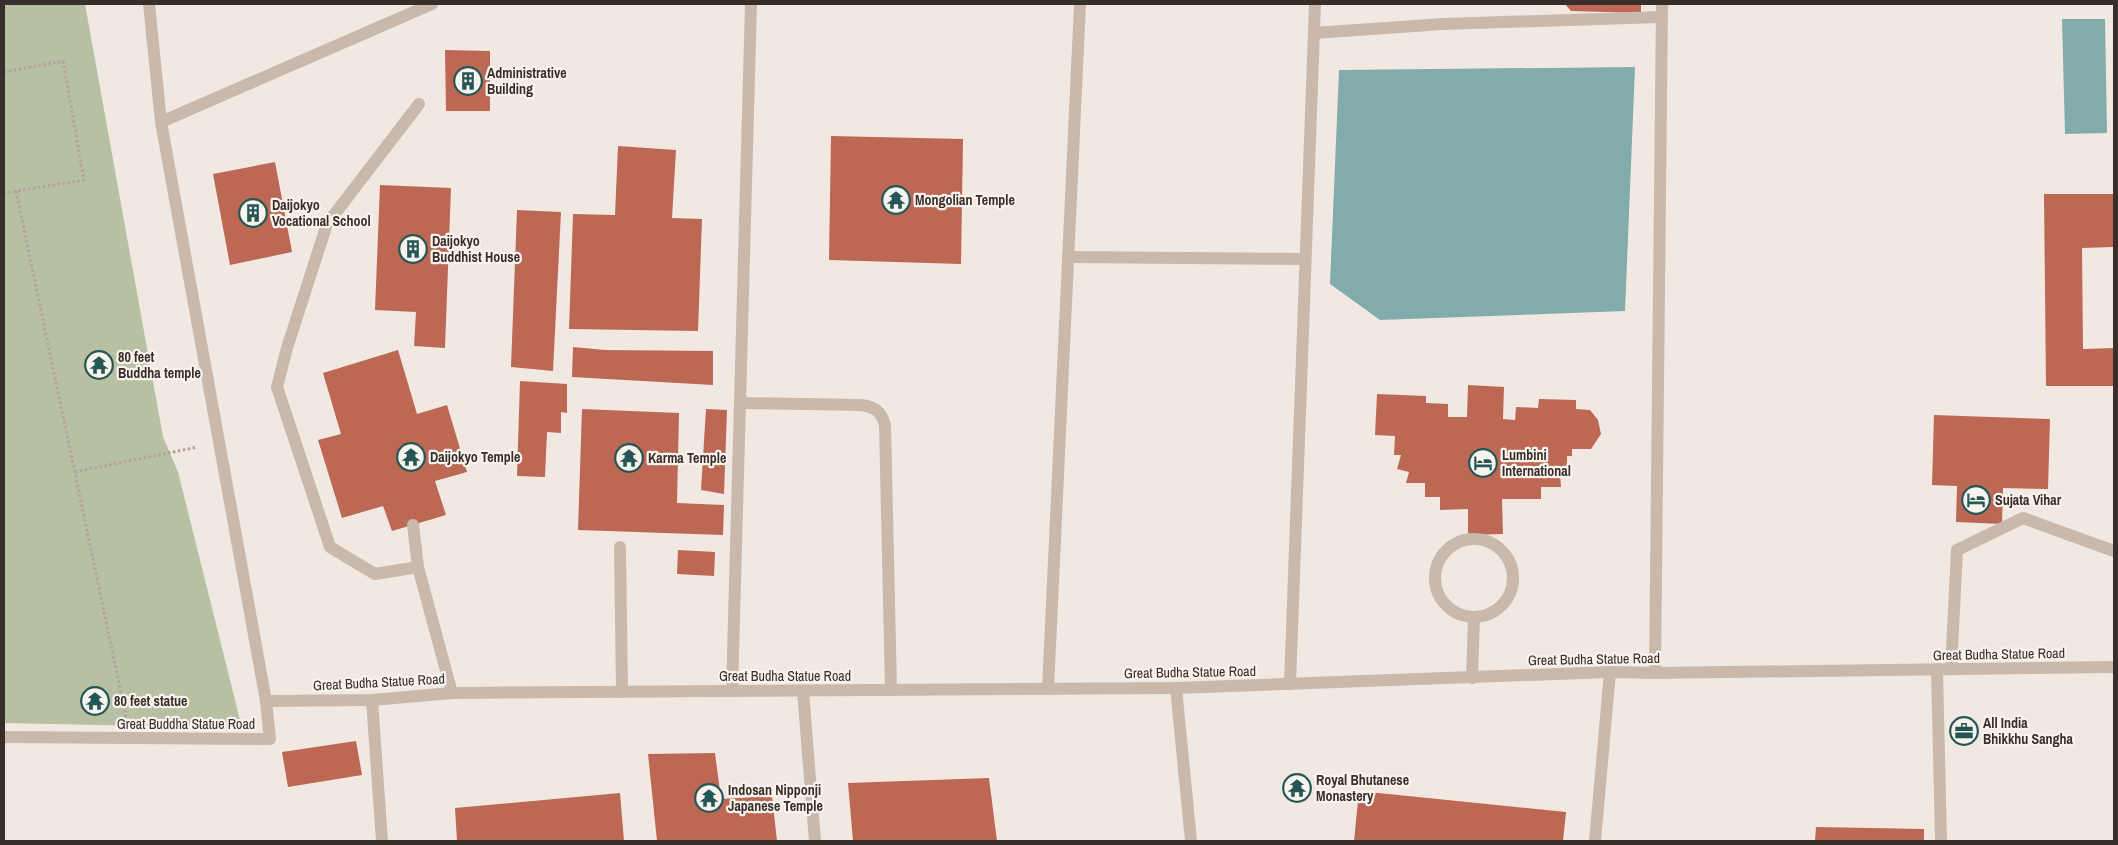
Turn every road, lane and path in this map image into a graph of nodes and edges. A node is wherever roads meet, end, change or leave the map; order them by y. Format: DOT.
graph roads {
  1 [pos="149,4"];
  2 [pos="432,4"];
  3 [pos="751,4"];
  4 [pos="1080,4"];
  5 [pos="1315,4"];
  6 [pos="1662,4"];
  7 [pos="1661,17"];
  8 [pos="1314,33"];
  9 [pos="4,72"];
  10 [pos="419,104"];
  11 [pos="161,122"];
  12 [pos="16,191"];
  13 [pos="4,193"];
  14 [pos="1068,257"];
  15 [pos="1306,259"];
  16 [pos="741,403"];
  17 [pos="219,442"];
  18 [pos="75,472"];
  19 [pos="413,525"];
  20 [pos="620,547"];
  21 [pos="2114,551"];
  22 [pos="418,567"];
  23 [pos="1474,617"];
  24 [pos="2114,667"];
  25 [pos="1937,669"];
  26 [pos="1951,669"];
  27 [pos="1610,672"];
  28 [pos="1655,673"];
  29 [pos="1472,678"];
  30 [pos="1290,684"];
  31 [pos="1176,688"];
  32 [pos="1048,689"];
  33 [pos="732,690"];
  34 [pos="891,690"];
  35 [pos="803,691"];
  36 [pos="622,692"];
  37 [pos="452,693"];
  38 [pos="372,700"];
  39 [pos="266,701"];
  40 [pos="4,737"];
  41 [pos="131,739"];
  42 [pos="382,841"];
  43 [pos="815,841"];
  44 [pos="1191,841"];
  45 [pos="1595,841"];
  46 [pos="1941,841"];
  1 -- 11 [label="street"];
  2 -- 11 [label="street"];
  3 -- 16 [label="street"];
  4 -- 14 [label="street"];
  5 -- 8 [label="street"];
  6 -- 7 [label="street"];
  7 -- 8 [label="street"];
  7 -- 28 [label="street"];
  8 -- 15 [label="street"];
  9 -- 12 [label="path"];
  10 -- 22 [label="street"];
  11 -- 17 [label="street"];
  12 -- 13 [label="path"];
  12 -- 18 [label="path"];
  14 -- 15 [label="street"];
  14 -- 32 [label="street"];
  15 -- 30 [label="street"];
  16 -- 33 [label="street"];
  16 -- 34 [label="street"];
  17 -- 18 [label="path"];
  17 -- 39 [label="street"];
  18 -- 41 [label="path"];
  19 -- 22 [label="street"];
  20 -- 36 [label="street"];
  21 -- 26 [label="street"];
  22 -- 37 [label="street"];
  23 -- 23 [label="street"];
  23 -- 29 [label="street"];
  24 -- 26 [label="street, Great Budha Statue Road"];
  25 -- 26 [label="street, Great Budha Statue Road"];
  25 -- 28 [label="street, Great Budha Statue Road"];
  25 -- 46 [label="street"];
  27 -- 28 [label="street, Great Budha Statue Road"];
  27 -- 29 [label="street, Great Budha Statue Road"];
  27 -- 45 [label="street"];
  29 -- 30 [label="street, Great Budha Statue Road"];
  30 -- 31 [label="street, Great Budha Statue Road"];
  31 -- 32 [label="street, Great Budha Statue Road"];
  31 -- 44 [label="street"];
  32 -- 34 [label="street, Great Budha Statue Road"];
  33 -- 35 [label="street, Great Budha Statue Road"];
  33 -- 36 [label="street, Great Budha Statue Road"];
  34 -- 35 [label="street, Great Budha Statue Road"];
  35 -- 43 [label="street"];
  36 -- 37 [label="street, Great Budha Statue Road"];
  37 -- 38 [label="street, Great Budha Statue Road"];
  38 -- 39 [label="street, Great Budha Statue Road"];
  38 -- 42 [label="street"];
  39 -- 41 [label="street, Great Buddha Statue Road"];
  40 -- 41 [label="street, Great Buddha Statue Road"];
}
